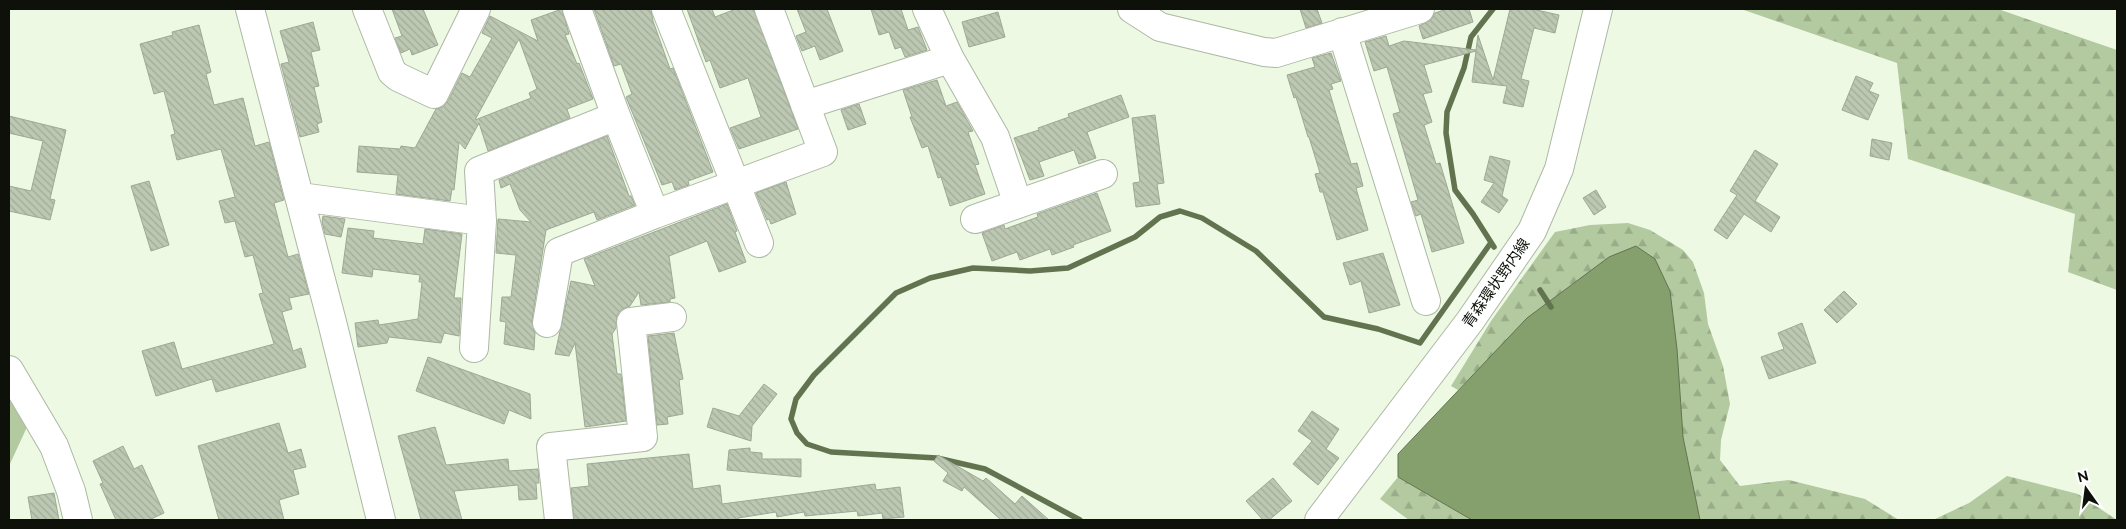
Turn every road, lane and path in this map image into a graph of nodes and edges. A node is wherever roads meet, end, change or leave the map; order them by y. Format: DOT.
graph roads {
  1 [pos="250,9"];
  2 [pos="367,9"];
  3 [pos="476,9"];
  4 [pos="577,9"];
  5 [pos="666,9"];
  6 [pos="769,9"];
  7 [pos="927,9"];
  8 [pos="1132,9"];
  9 [pos="1420,9"];
  10 [pos="1598,9"];
  11 [pos="1342,32"];
  12 [pos="950,58"];
  13 [pos="805,105"];
  14 [pos="616,116"];
  15 [pos="1103,174"];
  16 [pos="736,184"];
  17 [pos="300,197"];
  18 [pos="1018,204"];
  19 [pos="655,214"];
  20 [pos="975,219"];
  21 [pos="482,222"];
  22 [pos="759,243"];
  23 [pos="1426,301"];
  24 [pos="672,317"];
  25 [pos="547,323"];
  26 [pos="474,348"];
  27 [pos="9,370"];
  28 [pos="78,520"];
  29 [pos="381,520"];
  30 [pos="559,520"];
  31 [pos="1319,520"];
  1 -- 17 [label="street"];
  2 -- 3 [label="street"];
  4 -- 14 [label="street"];
  5 -- 16 [label="street"];
  6 -- 13 [label="street"];
  7 -- 12 [label="street"];
  8 -- 11 [label="street"];
  9 -- 11 [label="street"];
  10 -- 31 [label="street, 青森環状野内線"];
  11 -- 23 [label="street"];
  12 -- 13 [label="street"];
  12 -- 18 [label="street"];
  13 -- 16 [label="street"];
  14 -- 19 [label="street"];
  14 -- 21 [label="street"];
  15 -- 18 [label="street"];
  16 -- 19 [label="street"];
  16 -- 22 [label="street"];
  17 -- 21 [label="street"];
  17 -- 29 [label="street"];
  18 -- 20 [label="street"];
  19 -- 25 [label="street"];
  21 -- 26 [label="street"];
  24 -- 30 [label="street"];
  27 -- 28 [label="street"];
}
